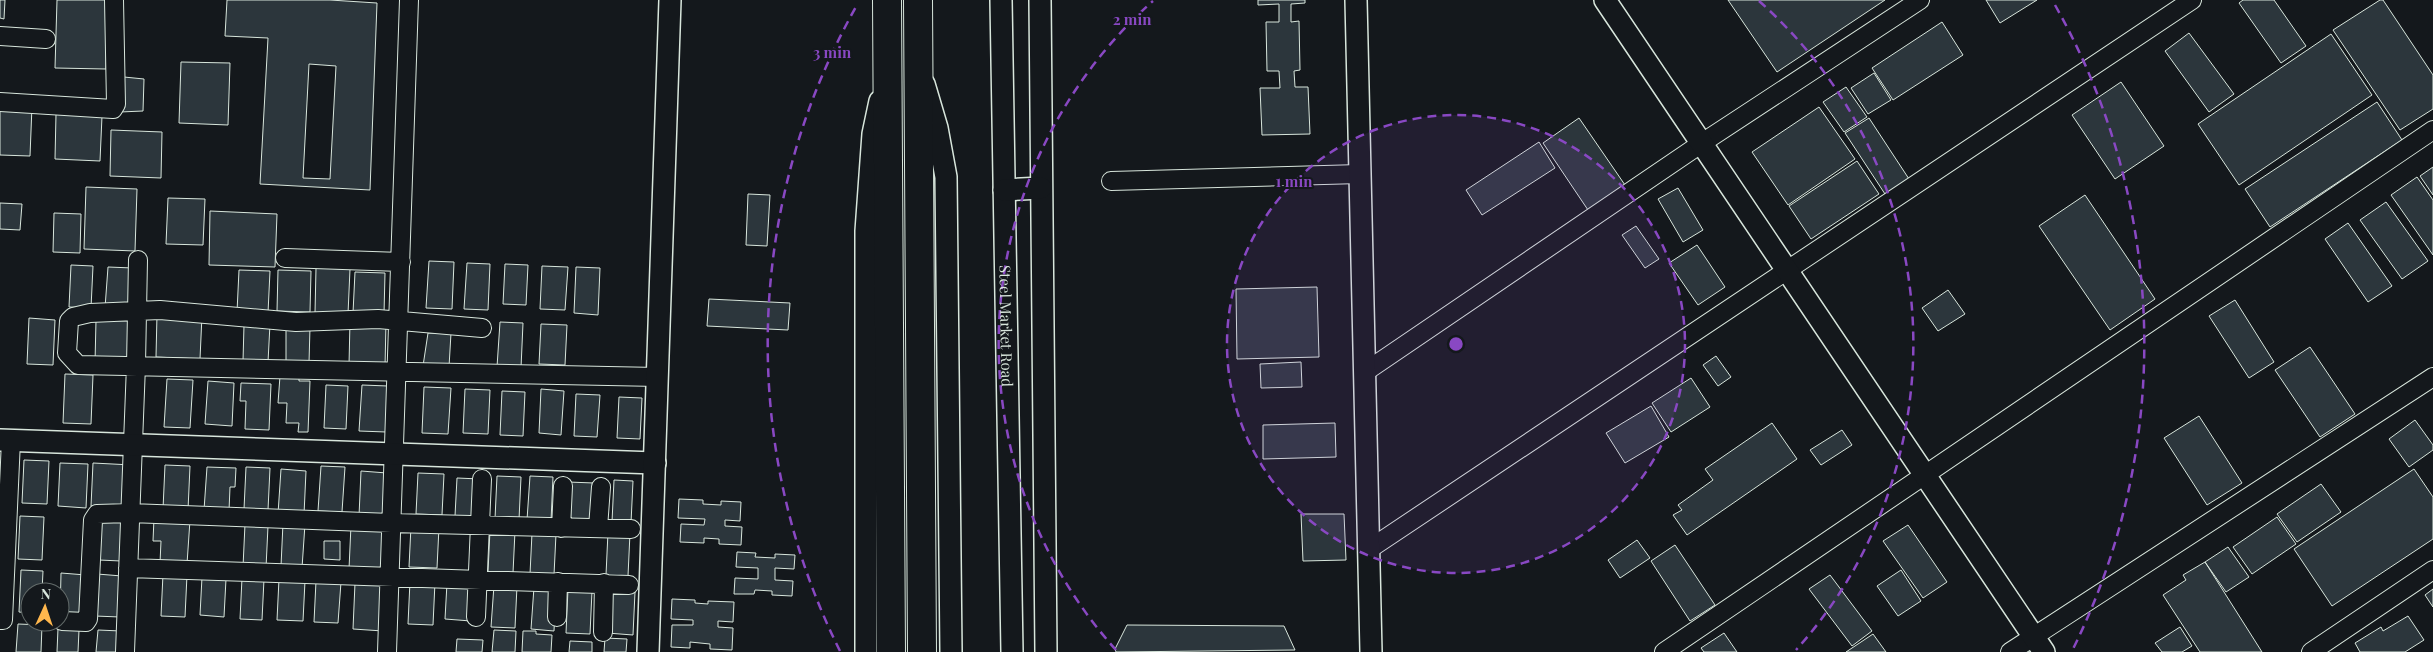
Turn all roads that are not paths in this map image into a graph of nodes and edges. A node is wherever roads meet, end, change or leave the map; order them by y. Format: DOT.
graph roads {
  1 [pos="114,0"];
  2 [pos="409,0"];
  3 [pos="670,0"];
  4 [pos="887,0"];
  5 [pos="918,0"];
  6 [pos="1001,0"];
  7 [pos="1040,0"];
  8 [pos="1356,0"];
  9 [pos="1605,0"];
  10 [pos="1920,0"];
  11 [pos="2192,0"];
  12 [pos="0,36"];
  13 [pos="46,38"];
  14 [pos="888,65"];
  15 [pos="920,72"];
  16 [pos="0,102"];
  17 [pos="2433,130"];
  18 [pos="1702,144"];
  19 [pos="1360,174"];
  20 [pos="1111,181"];
  21 [pos="1042,188"];
  22 [pos="1004,190"];
  23 [pos="285,258"];
  24 [pos="138,260"];
  25 [pos="400,262"];
  26 [pos="1788,271"];
  27 [pos="137,311"];
  28 [pos="399,320"];
  29 [pos="482,328"];
  30 [pos="136,365"];
  31 [pos="397,370"];
  32 [pos="1365,372"];
  33 [pos="658,377"];
  34 [pos="2433,377"];
  35 [pos="5,440"];
  36 [pos="133,445"];
  37 [pos="394,454"];
  38 [pos="655,463"];
  39 [pos="1924,474"];
  40 [pos="482,479"];
  41 [pos="563,486"];
  42 [pos="601,487"];
  43 [pos="130,513"];
  44 [pos="391,523"];
  45 [pos="480,526"];
  46 [pos="561,528"];
  47 [pos="598,528"];
  48 [pos="631,529"];
  49 [pos="1368,550"];
  50 [pos="128,568"];
  51 [pos="2433,570"];
  52 [pos="390,577"];
  53 [pos="478,579"];
  54 [pos="558,582"];
  55 [pos="604,583"];
  56 [pos="629,585"];
  57 [pos="476,617"];
  58 [pos="557,617"];
  59 [pos="0,620"];
  60 [pos="70,621"];
  61 [pos="603,632"];
  62 [pos="2039,644"];
  63 [pos="125,652"];
  64 [pos="387,652"];
  65 [pos="648,652"];
  66 [pos="866,652"];
  67 [pos="891,652"];
  68 [pos="922,652"];
  69 [pos="950,652"];
  70 [pos="1012,652"];
  71 [pos="1046,652"];
  72 [pos="1371,652"];
  73 [pos="1664,652"];
  74 [pos="2010,652"];
  75 [pos="2311,652"];
  1 -- 16 [label="street"];
  2 -- 25 [label="street"];
  3 -- 33 [label="street"];
  4 -- 14 [label="highway"];
  5 -- 15 [label="highway"];
  6 -- 22 [label="street, Steel Market Road"];
  7 -- 21 [label="street"];
  8 -- 19 [label="street"];
  9 -- 18 [label="street"];
  10 -- 18 [label="street"];
  11 -- 26 [label="street"];
  12 -- 13 [label="street"];
  14 -- 66 [label="street"];
  14 -- 67 [label="highway"];
  15 -- 68 [label="highway"];
  15 -- 69 [label="street"];
  17 -- 39 [label="street"];
  18 -- 26 [label="street"];
  18 -- 32 [label="street"];
  19 -- 20 [label="street"];
  19 -- 32 [label="street"];
  21 -- 22 [label="street"];
  21 -- 71 [label="street"];
  22 -- 70 [label="street, Steel Market Road"];
  23 -- 25 [label="street"];
  24 -- 27 [label="street"];
  25 -- 28 [label="street"];
  26 -- 39 [label="street"];
  26 -- 49 [label="street"];
  27 -- 28 [label="street"];
  27 -- 30 [label="street"];
  27 -- 30 [label="street"];
  28 -- 29 [label="street"];
  28 -- 31 [label="street"];
  30 -- 31 [label="street"];
  30 -- 36 [label="street"];
  31 -- 33 [label="street"];
  31 -- 37 [label="street"];
  32 -- 49 [label="street"];
  33 -- 38 [label="street"];
  34 -- 62 [label="street"];
  35 -- 36 [label="street"];
  35 -- 59 [label="street"];
  36 -- 37 [label="street"];
  36 -- 43 [label="street"];
  37 -- 38 [label="street"];
  37 -- 44 [label="street"];
  38 -- 65 [label="street"];
  39 -- 62 [label="street"];
  39 -- 73 [label="street"];
  40 -- 45 [label="street"];
  41 -- 46 [label="street"];
  42 -- 47 [label="street"];
  43 -- 44 [label="street"];
  43 -- 50 [label="street"];
  43 -- 60 [label="street"];
  44 -- 45 [label="street"];
  44 -- 52 [label="street"];
  45 -- 46 [label="street"];
  45 -- 53 [label="street"];
  46 -- 47 [label="street"];
  47 -- 48 [label="street"];
  49 -- 72 [label="street"];
  50 -- 52 [label="street"];
  50 -- 63 [label="street"];
  51 -- 75 [label="street"];
  52 -- 53 [label="street"];
  52 -- 64 [label="street"];
  53 -- 54 [label="street"];
  53 -- 57 [label="street"];
  54 -- 55 [label="street"];
  54 -- 58 [label="street"];
  55 -- 56 [label="street"];
  55 -- 61 [label="street"];
  62 -- 74 [label="street"];
}
